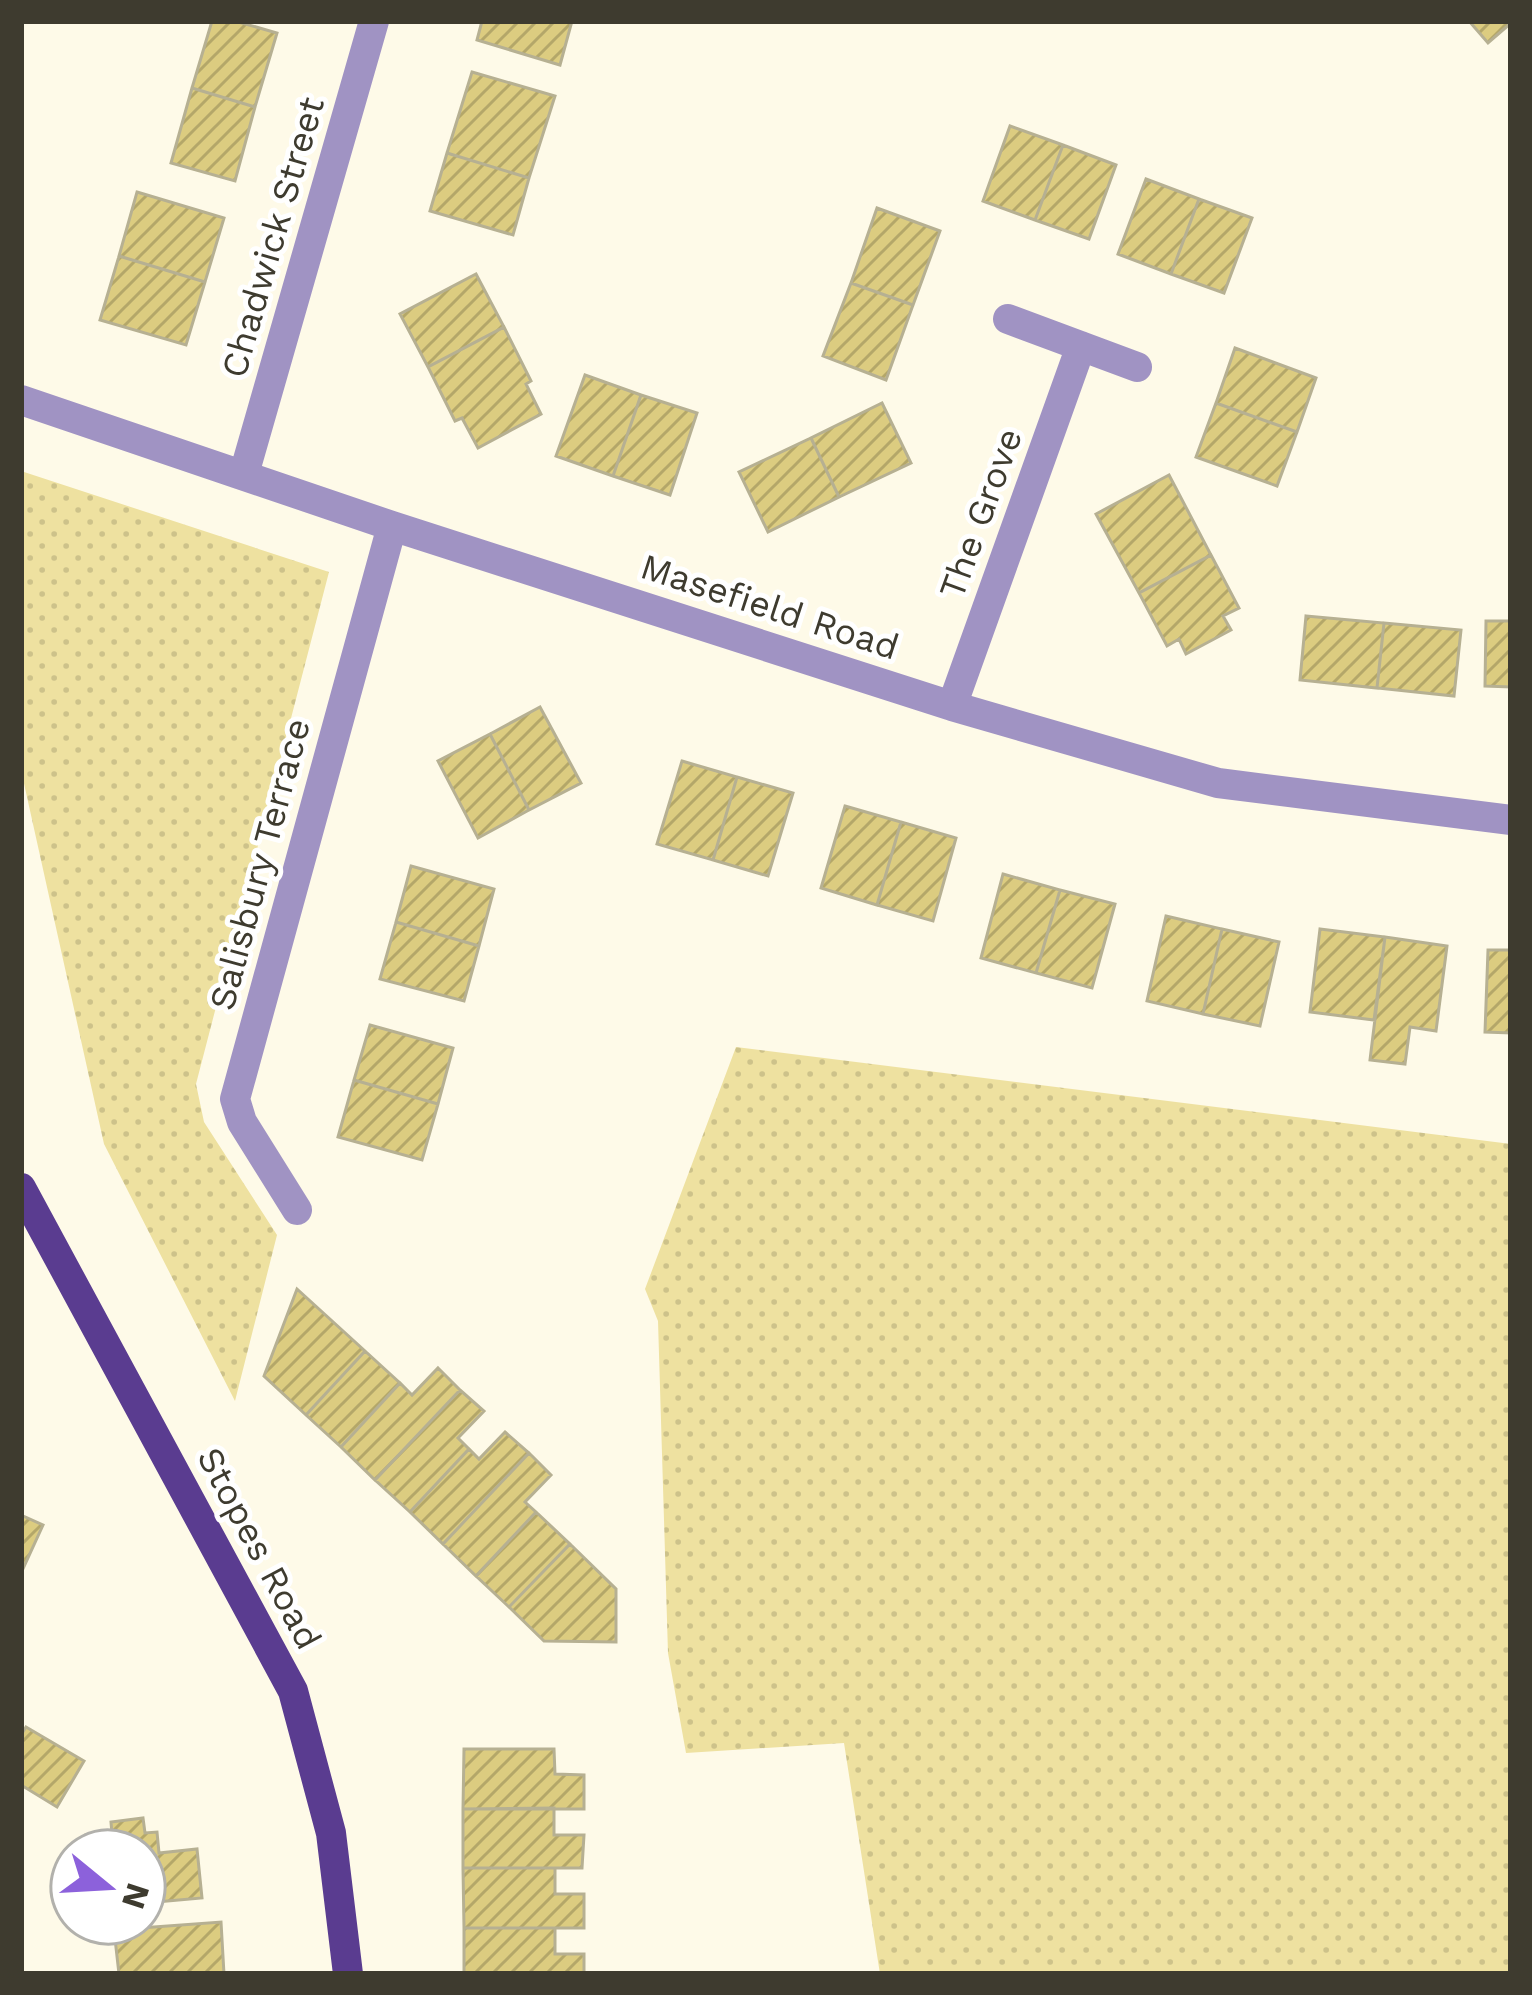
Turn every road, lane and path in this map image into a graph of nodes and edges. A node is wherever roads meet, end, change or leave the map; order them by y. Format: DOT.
graph roads {
  1 [pos="374,21"];
  2 [pos="1008,320"];
  3 [pos="1081,346"];
  4 [pos="1137,367"];
  5 [pos="21,400"];
  6 [pos="244,474"];
  7 [pos="392,526"];
  8 [pos="952,706"];
  9 [pos="1511,820"];
  10 [pos="21,1188"];
  11 [pos="297,1210"];
  12 [pos="348,1974"];
  1 -- 6 [label="street, Chadwick Street"];
  2 -- 3 [label="street"];
  3 -- 4 [label="street"];
  3 -- 8 [label="street, The Grove"];
  5 -- 6 [label="street, Masefield Road"];
  6 -- 7 [label="street, Masefield Road"];
  7 -- 8 [label="street, Masefield Road"];
  7 -- 11 [label="street, Salisbury Terrace"];
  8 -- 9 [label="street, Masefield Road"];
  10 -- 12 [label="main road, Stopes Road"];
}
